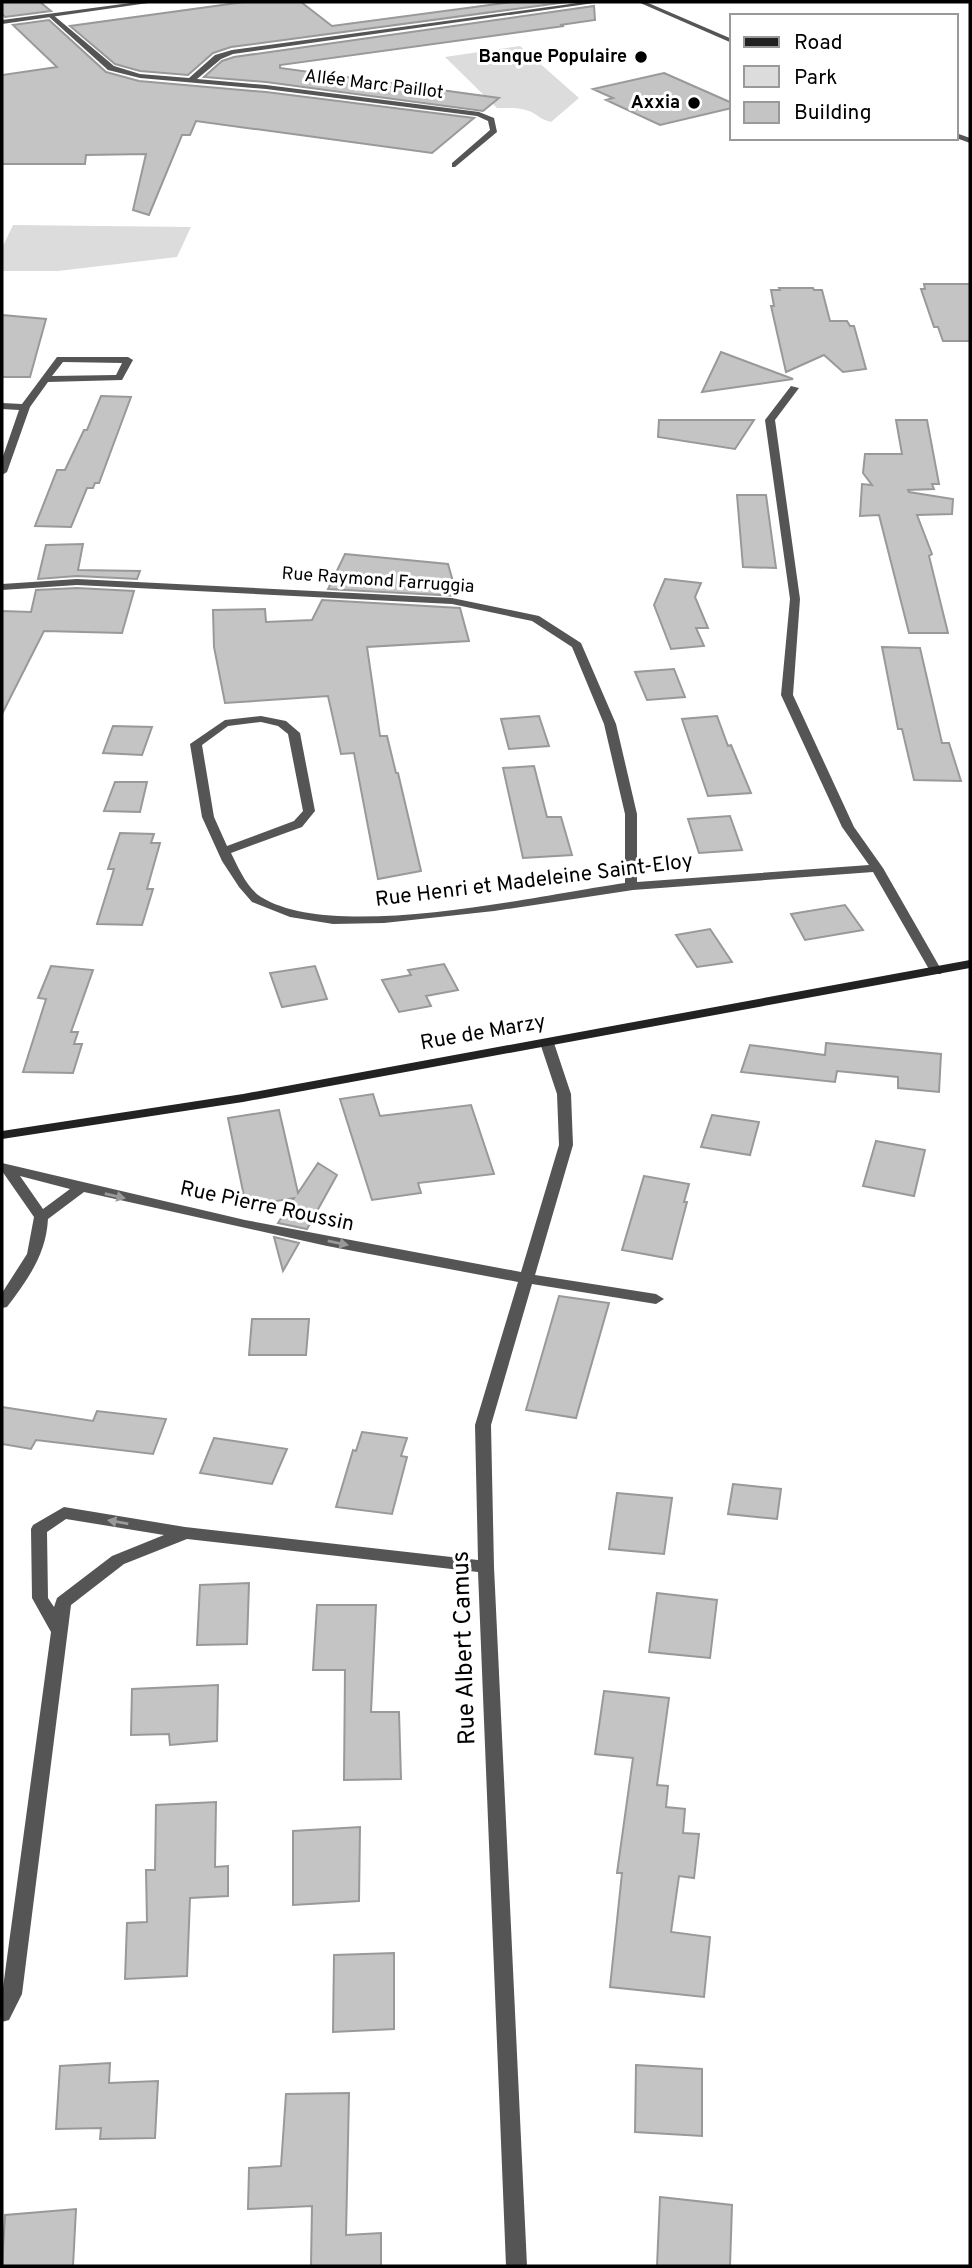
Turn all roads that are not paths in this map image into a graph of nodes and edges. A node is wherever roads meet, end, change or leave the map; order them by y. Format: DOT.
graph roads {
  1 [pos="152,2"];
  2 [pos="598,2"];
  3 [pos="641,2"];
  4 [pos="50,15"];
  5 [pos="2,22"];
  6 [pos="730,40"];
  7 [pos="189,82"];
  8 [pos="455,164"];
  9 [pos="45,379"];
  10 [pos="794,388"];
  11 [pos="2,406"];
  12 [pos="25,407"];
  13 [pos="2,472"];
  14 [pos="2,587"];
  15 [pos="225,851"];
  16 [pos="877,868"];
  17 [pos="631,886"];
  18 [pos="970,964"];
  19 [pos="936,971"];
  20 [pos="547,1042"];
  21 [pos="2,1135"];
  22 [pos="5,1168"];
  23 [pos="80,1188"];
  24 [pos="41,1217"];
  25 [pos="526,1279"];
  26 [pos="656,1299"];
  27 [pos="2,1303"];
  28 [pos="185,1533"];
  29 [pos="486,1567"];
  30 [pos="58,1630"];
  31 [pos="2,2014"];
  32 [pos="516,2266"];
  1 -- 4 [label="street"];
  2 -- 7 [label="street"];
  3 -- 6 [label="street"];
  4 -- 5 [label="street"];
  4 -- 7 [label="street"];
  7 -- 8 [label="street, Allée Marc Paillot"];
  9 -- 9 [label="street"];
  9 -- 12 [label="street"];
  10 -- 16 [label="street"];
  11 -- 12 [label="street"];
  12 -- 13 [label="street"];
  14 -- 17 [label="street, Rue Raymond Farruggia"];
  15 -- 15 [label="street, Rue Henri et Madeleine Saint-Eloy"];
  15 -- 17 [label="street, Rue Henri et Madeleine Saint-Eloy"];
  16 -- 17 [label="street, Rue Henri et Madeleine Saint-Eloy"];
  16 -- 19 [label="street"];
  18 -- 19 [label="main road, Rue de Marzy"];
  19 -- 20 [label="main road, Rue de Marzy"];
  20 -- 21 [label="main road, Rue de Marzy"];
  20 -- 25 [label="street, Rue Albert Camus"];
  22 -- 23 [label="street, Rue Pierre Roussin"];
  22 -- 24 [label="street"];
  23 -- 24 [label="street"];
  23 -- 25 [label="street, Rue Pierre Roussin, one-way"];
  24 -- 27 [label="street"];
  25 -- 26 [label="street, Rue Pierre Roussin"];
  25 -- 29 [label="street, Rue Albert Camus"];
  28 -- 29 [label="street"];
  28 -- 30 [label="street"];
  28 -- 30 [label="street, one-way"];
  29 -- 32 [label="street, Rue Albert Camus"];
  30 -- 31 [label="street"];
}
